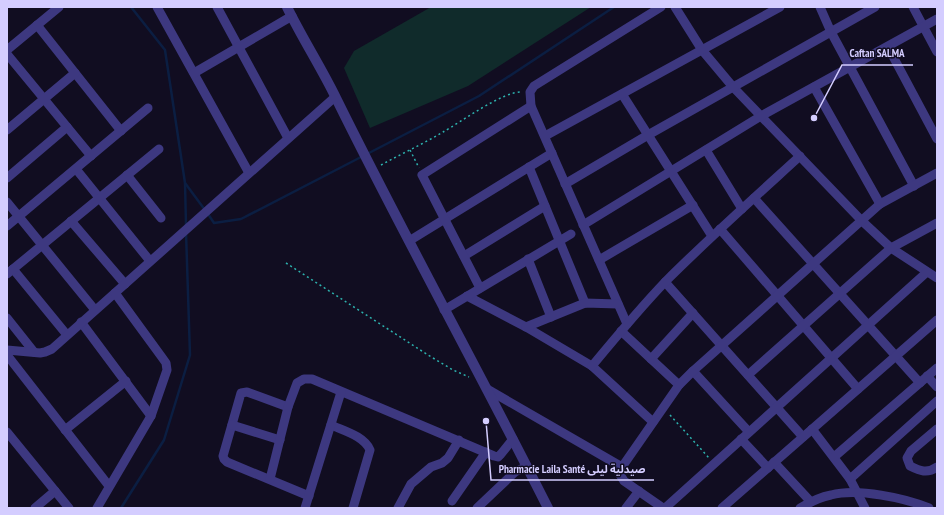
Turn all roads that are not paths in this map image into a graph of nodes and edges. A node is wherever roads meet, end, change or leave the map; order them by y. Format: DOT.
graph roads {
  1 [pos="59,7"];
  2 [pos="157,7"];
  3 [pos="217,7"];
  4 [pos="661,7"];
  5 [pos="675,7"];
  6 [pos="780,7"];
  7 [pos="820,7"];
  8 [pos="875,7"];
  9 [pos="913,7"];
  10 [pos="289,11"];
  11 [pos="937,19"];
  12 [pos="37,25"];
  13 [pos="923,27"];
  14 [pos="831,32"];
  15 [pos="238,47"];
  16 [pos="888,47"];
  17 [pos="7,50"];
  18 [pos="702,50"];
  19 [pos="937,52"];
  20 [pos="7,54"];
  21 [pos="850,67"];
  22 [pos="76,73"];
  23 [pos="194,73"];
  24 [pos="733,87"];
  25 [pos="814,87"];
  26 [pos="622,94"];
  27 [pos="335,97"];
  28 [pos="44,99"];
  29 [pos="531,106"];
  30 [pos="148,108"];
  31 [pos="762,116"];
  32 [pos="67,127"];
  33 [pos="7,130"];
  34 [pos="121,131"];
  35 [pos="648,135"];
  36 [pos="545,136"];
  37 [pos="288,138"];
  38 [pos="937,139"];
  39 [pos="158,149"];
  40 [pos="706,150"];
  41 [pos="552,153"];
  42 [pos="91,156"];
  43 [pos="800,156"];
  44 [pos="529,166"];
  45 [pos="76,168"];
  46 [pos="671,171"];
  47 [pos="249,173"];
  48 [pos="937,173"];
  49 [pos="127,175"];
  50 [pos="7,178"];
  51 [pos="565,184"];
  52 [pos="914,186"];
  53 [pos="99,198"];
  54 [pos="754,198"];
  55 [pos="7,202"];
  56 [pos="880,204"];
  57 [pos="693,205"];
  58 [pos="545,206"];
  59 [pos="742,209"];
  60 [pos="18,216"];
  61 [pos="161,218"];
  62 [pos="445,219"];
  63 [pos="71,221"];
  64 [pos="862,221"];
  65 [pos="937,223"];
  66 [pos="583,225"];
  67 [pos="7,226"];
  68 [pos="720,229"];
  69 [pos="571,234"];
  70 [pos="712,236"];
  71 [pos="559,240"];
  72 [pos="408,241"];
  73 [pos="42,245"];
  74 [pos="891,248"];
  75 [pos="464,256"];
  76 [pos="528,259"];
  77 [pos="599,260"];
  78 [pos="150,261"];
  79 [pos="813,264"];
  80 [pos="10,272"];
  81 [pos="927,272"];
  82 [pos="937,278"];
  83 [pos="665,282"];
  84 [pos="125,284"];
  85 [pos="480,288"];
  86 [pos="115,293"];
  87 [pos="840,294"];
  88 [pos="777,295"];
  89 [pos="467,296"];
  90 [pos="585,303"];
  91 [pos="618,304"];
  92 [pos="95,310"];
  93 [pos="444,310"];
  94 [pos="693,313"];
  95 [pos="551,317"];
  96 [pos="7,318"];
  97 [pos="937,320"];
  98 [pos="81,322"];
  99 [pos="868,325"];
  100 [pos="804,326"];
  101 [pos="526,327"];
  102 [pos="624,327"];
  103 [pos="67,335"];
  104 [pos="722,345"];
  105 [pos="7,350"];
  106 [pos="34,352"];
  107 [pos="7,355"];
  108 [pos="896,356"];
  109 [pos="831,358"];
  110 [pos="651,359"];
  111 [pos="592,366"];
  112 [pos="937,368"];
  113 [pos="692,371"];
  114 [pos="748,375"];
  115 [pos="927,376"];
  116 [pos="126,381"];
  117 [pos="920,383"];
  118 [pos="679,385"];
  119 [pos="485,386"];
  120 [pos="937,387"];
  121 [pos="858,389"];
  122 [pos="341,392"];
  123 [pos="937,401"];
  124 [pos="288,407"];
  125 [pos="777,407"];
  126 [pos="151,416"];
  127 [pos="653,422"];
  128 [pos="232,425"];
  129 [pos="331,425"];
  130 [pos="812,429"];
  131 [pos="937,429"];
  132 [pos="65,430"];
  133 [pos="7,432"];
  134 [pos="749,432"];
  135 [pos="804,437"];
  136 [pos="513,439"];
  137 [pos="742,439"];
  138 [pos="280,440"];
  139 [pos="459,440"];
  140 [pos="486,452"];
  141 [pos="834,456"];
  142 [pos="771,465"];
  143 [pos="528,466"];
  144 [pos="937,466"];
  145 [pos="622,467"];
  146 [pos="270,479"];
  147 [pos="850,479"];
  148 [pos="109,486"];
  149 [pos="55,491"];
  150 [pos="638,491"];
  151 [pos="857,493"];
  152 [pos="309,496"];
  153 [pos="452,501"];
  154 [pos="811,502"];
  155 [pos="35,508"];
  156 [pos="69,508"];
  157 [pos="97,508"];
  158 [pos="305,508"];
  159 [pos="353,508"];
  160 [pos="398,508"];
  161 [pos="477,508"];
  162 [pos="548,508"];
  163 [pos="626,508"];
  164 [pos="664,508"];
  165 [pos="722,508"];
  166 [pos="800,508"];
  167 [pos="865,508"];
  168 [pos="928,508"];
  1 -- 12 [label="street"];
  2 -- 23 [label="street"];
  3 -- 15 [label="street"];
  4 -- 29 [label="street"];
  5 -- 18 [label="street"];
  6 -- 18 [label="street"];
  7 -- 14 [label="street"];
  8 -- 14 [label="street"];
  9 -- 13 [label="street"];
  10 -- 15 [label="street"];
  10 -- 27 [label="street"];
  11 -- 13 [label="street"];
  12 -- 17 [label="street"];
  12 -- 22 [label="street"];
  13 -- 16 [label="street"];
  13 -- 19 [label="street"];
  14 -- 21 [label="street"];
  14 -- 24 [label="street"];
  15 -- 23 [label="street"];
  15 -- 37 [label="street"];
  16 -- 21 [label="street"];
  16 -- 38 [label="street"];
  18 -- 24 [label="street"];
  18 -- 26 [label="street"];
  20 -- 28 [label="street"];
  21 -- 25 [label="street"];
  21 -- 52 [label="street"];
  22 -- 28 [label="street"];
  22 -- 34 [label="street"];
  23 -- 47 [label="street"];
  24 -- 31 [label="street"];
  24 -- 35 [label="street"];
  25 -- 31 [label="street"];
  25 -- 56 [label="street"];
  26 -- 35 [label="street"];
  26 -- 36 [label="street"];
  27 -- 37 [label="street"];
  27 -- 72 [label="street"];
  28 -- 32 [label="street"];
  28 -- 33 [label="street"];
  29 -- 36 [label="street"];
  29 -- 62 [label="street"];
  30 -- 34 [label="street"];
  31 -- 40 [label="street"];
  31 -- 43 [label="street"];
  32 -- 42 [label="street"];
  32 -- 50 [label="street"];
  34 -- 42 [label="street"];
  35 -- 46 [label="street"];
  35 -- 51 [label="street"];
  36 -- 41 [label="street"];
  37 -- 47 [label="street"];
  39 -- 49 [label="street"];
  40 -- 46 [label="street"];
  40 -- 59 [label="street"];
  41 -- 44 [label="street"];
  41 -- 51 [label="street"];
  42 -- 45 [label="street"];
  43 -- 54 [label="street"];
  43 -- 64 [label="street"];
  44 -- 58 [label="street"];
  44 -- 62 [label="street"];
  45 -- 53 [label="street"];
  45 -- 60 [label="street"];
  46 -- 57 [label="street"];
  46 -- 66 [label="street"];
  47 -- 78 [label="street"];
  48 -- 52 [label="street"];
  49 -- 53 [label="street"];
  49 -- 61 [label="street"];
  51 -- 66 [label="street"];
  52 -- 56 [label="street"];
  53 -- 63 [label="street"];
  53 -- 78 [label="street"];
  54 -- 59 [label="street"];
  54 -- 79 [label="street"];
  55 -- 60 [label="street"];
  56 -- 64 [label="street"];
  57 -- 70 [label="street"];
  57 -- 77 [label="street"];
  58 -- 71 [label="street"];
  58 -- 75 [label="street"];
  59 -- 68 [label="street"];
  60 -- 67 [label="street"];
  60 -- 73 [label="street"];
  62 -- 72 [label="street"];
  62 -- 75 [label="street"];
  63 -- 73 [label="street"];
  63 -- 84 [label="street"];
  64 -- 74 [label="street"];
  64 -- 79 [label="street"];
  65 -- 74 [label="street"];
  66 -- 77 [label="street"];
  68 -- 70 [label="street"];
  68 -- 88 [label="street"];
  69 -- 71 [label="street"];
  70 -- 83 [label="street"];
  71 -- 76 [label="street"];
  71 -- 90 [label="street"];
  72 -- 93 [label="street"];
  73 -- 80 [label="street"];
  73 -- 92 [label="street"];
  74 -- 81 [label="street"];
  74 -- 87 [label="street"];
  75 -- 85 [label="street"];
  76 -- 85 [label="street"];
  76 -- 95 [label="street"];
  77 -- 91 [label="street"];
  78 -- 84 [label="street"];
  79 -- 87 [label="street"];
  79 -- 88 [label="street"];
  80 -- 103 [label="street"];
  81 -- 82 [label="street"];
  81 -- 99 [label="street"];
  83 -- 94 [label="street"];
  83 -- 102 [label="street"];
  84 -- 86 [label="street"];
  85 -- 89 [label="street"];
  86 -- 92 [label="street"];
  86 -- 126 [label="street"];
  87 -- 99 [label="street"];
  87 -- 100 [label="street"];
  88 -- 100 [label="street"];
  88 -- 104 [label="street"];
  89 -- 93 [label="street"];
  89 -- 101 [label="street"];
  90 -- 91 [label="street"];
  90 -- 95 [label="street"];
  91 -- 102 [label="street"];
  92 -- 98 [label="street"];
  93 -- 119 [label="street"];
  94 -- 104 [label="street"];
  94 -- 110 [label="street"];
  95 -- 101 [label="street"];
  96 -- 106 [label="street"];
  97 -- 108 [label="street"];
  98 -- 103 [label="street"];
  98 -- 116 [label="street"];
  99 -- 108 [label="street"];
  99 -- 109 [label="street"];
  100 -- 109 [label="street"];
  100 -- 114 [label="street"];
  101 -- 111 [label="street"];
  102 -- 110 [label="street"];
  102 -- 111 [label="street"];
  103 -- 106 [label="street"];
  104 -- 113 [label="street"];
  104 -- 114 [label="street"];
  105 -- 106 [label="street"];
  107 -- 132 [label="street"];
  108 -- 117 [label="street"];
  108 -- 121 [label="street"];
  109 -- 121 [label="street"];
  109 -- 125 [label="street"];
  110 -- 118 [label="street"];
  111 -- 127 [label="street"];
  112 -- 115 [label="street"];
  113 -- 118 [label="street"];
  113 -- 134 [label="street"];
  114 -- 125 [label="street"];
  115 -- 117 [label="street"];
  115 -- 120 [label="street"];
  116 -- 126 [label="street"];
  116 -- 132 [label="street"];
  117 -- 141 [label="street"];
  118 -- 127 [label="street"];
  119 -- 136 [label="street"];
  119 -- 145 [label="street"];
  121 -- 130 [label="street"];
  122 -- 124 [label="street"];
  122 -- 129 [label="street"];
  122 -- 139 [label="street"];
  123 -- 147 [label="street"];
  124 -- 128 [label="street"];
  124 -- 138 [label="street"];
  125 -- 134 [label="street"];
  125 -- 135 [label="street"];
  126 -- 148 [label="street"];
  127 -- 145 [label="street"];
  128 -- 138 [label="street"];
  128 -- 146 [label="street"];
  129 -- 152 [label="street"];
  129 -- 159 [label="street"];
  130 -- 135 [label="street"];
  130 -- 141 [label="street"];
  131 -- 144 [label="street"];
  132 -- 148 [label="street"];
  133 -- 149 [label="street"];
  134 -- 137 [label="street"];
  135 -- 142 [label="street"];
  136 -- 140 [label="street"];
  136 -- 143 [label="street"];
  137 -- 142 [label="street"];
  137 -- 164 [label="street"];
  138 -- 146 [label="street"];
  139 -- 140 [label="street"];
  139 -- 160 [label="street"];
  140 -- 153 [label="street"];
  141 -- 147 [label="street"];
  142 -- 154 [label="street"];
  142 -- 165 [label="street"];
  143 -- 161 [label="street"];
  143 -- 162 [label="street"];
  145 -- 150 [label="street"];
  146 -- 152 [label="street"];
  147 -- 151 [label="street"];
  148 -- 157 [label="street"];
  149 -- 155 [label="street"];
  149 -- 156 [label="street"];
  150 -- 163 [label="street"];
  150 -- 164 [label="street"];
  151 -- 154 [label="street"];
  151 -- 167 [label="street"];
  151 -- 168 [label="street"];
  152 -- 158 [label="street"];
  154 -- 166 [label="street"];
}
